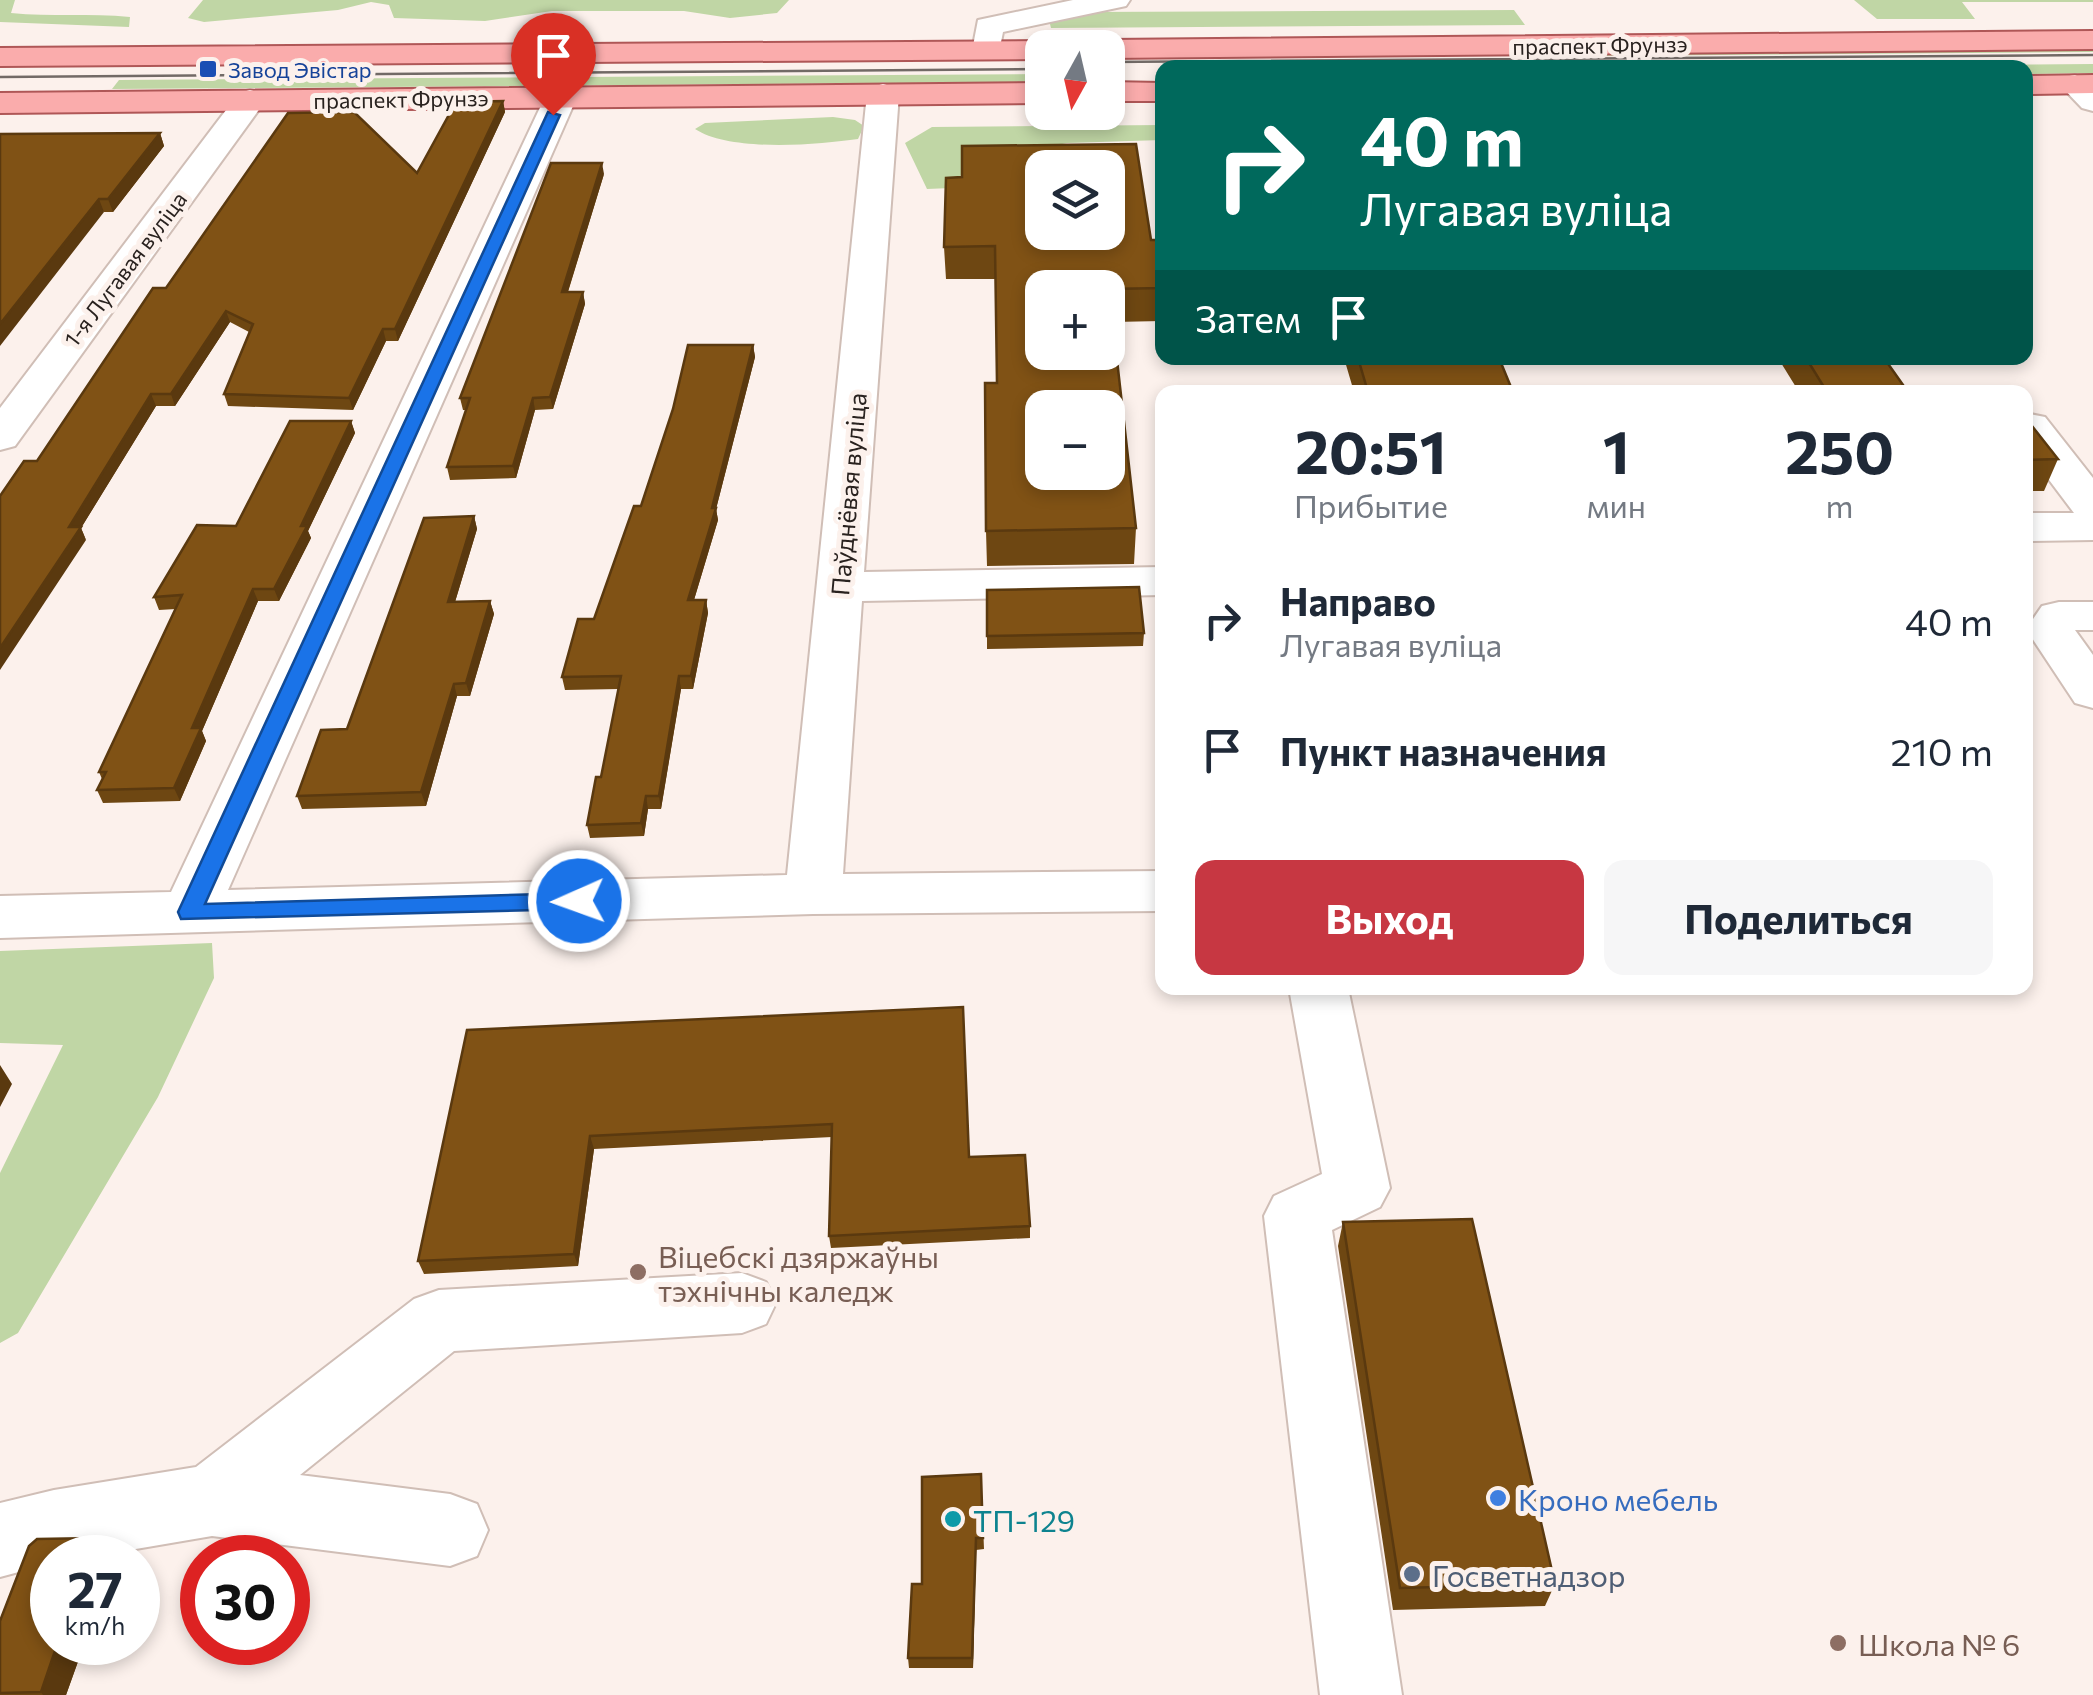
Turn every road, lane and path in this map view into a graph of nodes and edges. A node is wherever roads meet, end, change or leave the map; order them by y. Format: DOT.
graph roads {
  1 [pos="1116,0"];
  2 [pos="2093,40"];
  3 [pos="1025,50"];
  4 [pos="1125,50"];
  5 [pos="986,51"];
  6 [pos="0,57"];
  7 [pos="2033,86"];
  8 [pos="2087,90"];
  9 [pos="1125,92"];
  10 [pos="1155,92"];
  11 [pos="1025,93"];
  12 [pos="883,94"];
  13 [pos="562,97"];
  14 [pos="250,100"];
  15 [pos="0,102"];
  16 [pos="2033,430"];
  17 [pos="0,437"];
  18 [pos="2093,508"];
  19 [pos="2093,526"];
  20 [pos="2033,527"];
  21 [pos="1155,581"];
  22 [pos="840,587"];
  23 [pos="2093,616"];
  24 [pos="2093,692"];
  25 [pos="1155,891"];
  26 [pos="813,894"];
  27 [pos="190,912"];
  28 [pos="0,917"];
  29 [pos="1319,995"];
  30 [pos="742,1304"];
  31 [pos="212,1500"];
  32 [pos="450,1530"];
  33 [pos="0,1540"];
  34 [pos="1361,1695"];
  1 -- 5 [label="street"];
  2 -- 4 [label="main road, праспект Фрунзэ"];
  3 -- 5 [label="main road, праспект Фрунзэ"];
  5 -- 6 [label="main road, праспект Фрунзэ"];
  7 -- 8 [label="main road"];
  9 -- 10 [label="main road"];
  11 -- 12 [label="main road, праспект Фрунзэ"];
  12 -- 13 [label="main road, праспект Фрунзэ"];
  12 -- 22 [label="street, Паўднёвая вуліца"];
  13 -- 14 [label="main road, праспект Фрунзэ"];
  13 -- 27 [label="street"];
  14 -- 15 [label="main road, праспект Фрунзэ"];
  14 -- 17 [label="street, 1-я Лугавая вуліца"];
  16 -- 18 [label="street"];
  19 -- 20 [label="street"];
  21 -- 22 [label="street"];
  22 -- 26 [label="street, Паўднёвая вуліца"];
  23 -- 24 [label="street"];
  25 -- 26 [label="street"];
  26 -- 27 [label="street"];
  27 -- 28 [label="street"];
  29 -- 34 [label="street"];
  30 -- 31 [label="street"];
  31 -- 32 [label="street"];
  31 -- 33 [label="street"];
}
